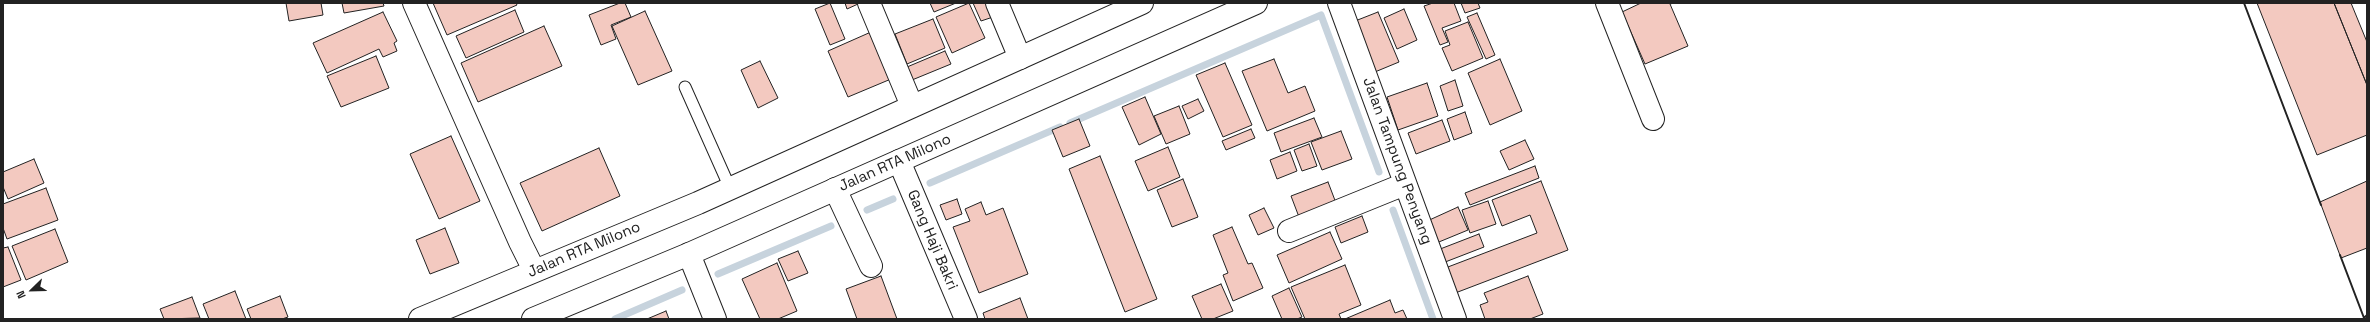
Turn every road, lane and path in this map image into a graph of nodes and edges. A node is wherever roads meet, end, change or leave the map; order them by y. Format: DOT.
graph roads {
  1 [pos="414,3"];
  2 [pos="868,3"];
  3 [pos="997,3"];
  4 [pos="1142,3"];
  5 [pos="1256,3"];
  6 [pos="1339,3"];
  7 [pos="1607,3"];
  8 [pos="1020,58"];
  9 [pos="685,87"];
  10 [pos="912,106"];
  11 [pos="1653,120"];
  12 [pos="899,161"];
  13 [pos="1405,184"];
  14 [pos="730,188"];
  15 [pos="835,189"];
  16 [pos="1289,232"];
  17 [pos="689,254"];
  18 [pos="871,266"];
  19 [pos="534,270"];
  20 [pos="420,319"];
  21 [pos="533,319"];
  22 [pos="715,319"];
  23 [pos="966,319"];
  24 [pos="1455,319"];
  1 -- 19 [label="main road"];
  2 -- 10 [label="main road"];
  3 -- 8 [label="main road"];
  4 -- 8 [label="main road, Jalan RTA Milono"];
  5 -- 12 [label="main road, Jalan RTA Milono"];
  6 -- 13 [label="main road, Jalan Tampung Penyang"];
  7 -- 11 [label="main road"];
  8 -- 10 [label="main road, Jalan RTA Milono"];
  9 -- 14 [label="lane"];
  10 -- 14 [label="main road, Jalan RTA Milono"];
  12 -- 15 [label="main road, Jalan RTA Milono"];
  12 -- 23 [label="main road, Gang Haji Bakri"];
  13 -- 16 [label="main road"];
  13 -- 24 [label="main road, Jalan Tampung Penyang"];
  14 -- 19 [label="main road, Jalan RTA Milono"];
  15 -- 17 [label="main road, Jalan RTA Milono"];
  15 -- 18 [label="main road"];
  17 -- 21 [label="main road, Jalan RTA Milono"];
  17 -- 22 [label="main road"];
  19 -- 20 [label="main road, Jalan RTA Milono"];
}
